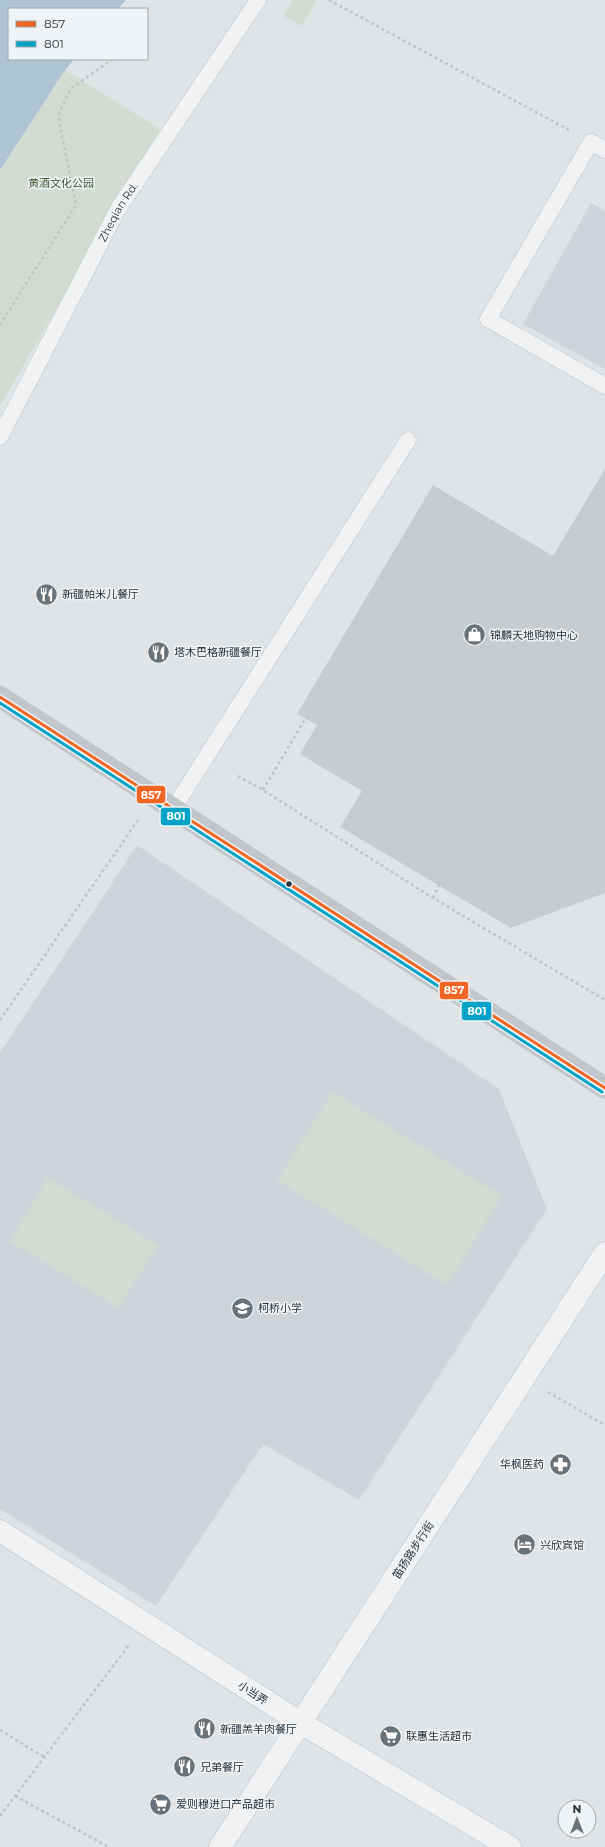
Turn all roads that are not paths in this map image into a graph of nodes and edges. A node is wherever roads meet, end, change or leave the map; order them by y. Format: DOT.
graph roads {
  1 [pos="258,0"];
  2 [pos="605,150"];
  3 [pos="605,386"];
  4 [pos="0,437"];
  5 [pos="408,440"];
  6 [pos="0,697"];
  7 [pos="173,809"];
  8 [pos="605,1088"];
  9 [pos="605,1253"];
  10 [pos="0,1531"];
  11 [pos="300,1723"];
  12 [pos="220,1847"];
  13 [pos="510,1847"];
  1 -- 4 [label="lane, Zheqian Rd."];
  2 -- 3 [label="lane"];
  5 -- 7 [label="lane"];
  6 -- 7 [label="street"];
  7 -- 8 [label="street"];
  9 -- 11 [label="street, 笛扬路步行街"];
  10 -- 11 [label="street, 小当弄"];
  11 -- 12 [label="street, 笛扬路步行街"];
  11 -- 13 [label="street, 小当弄"];
}
